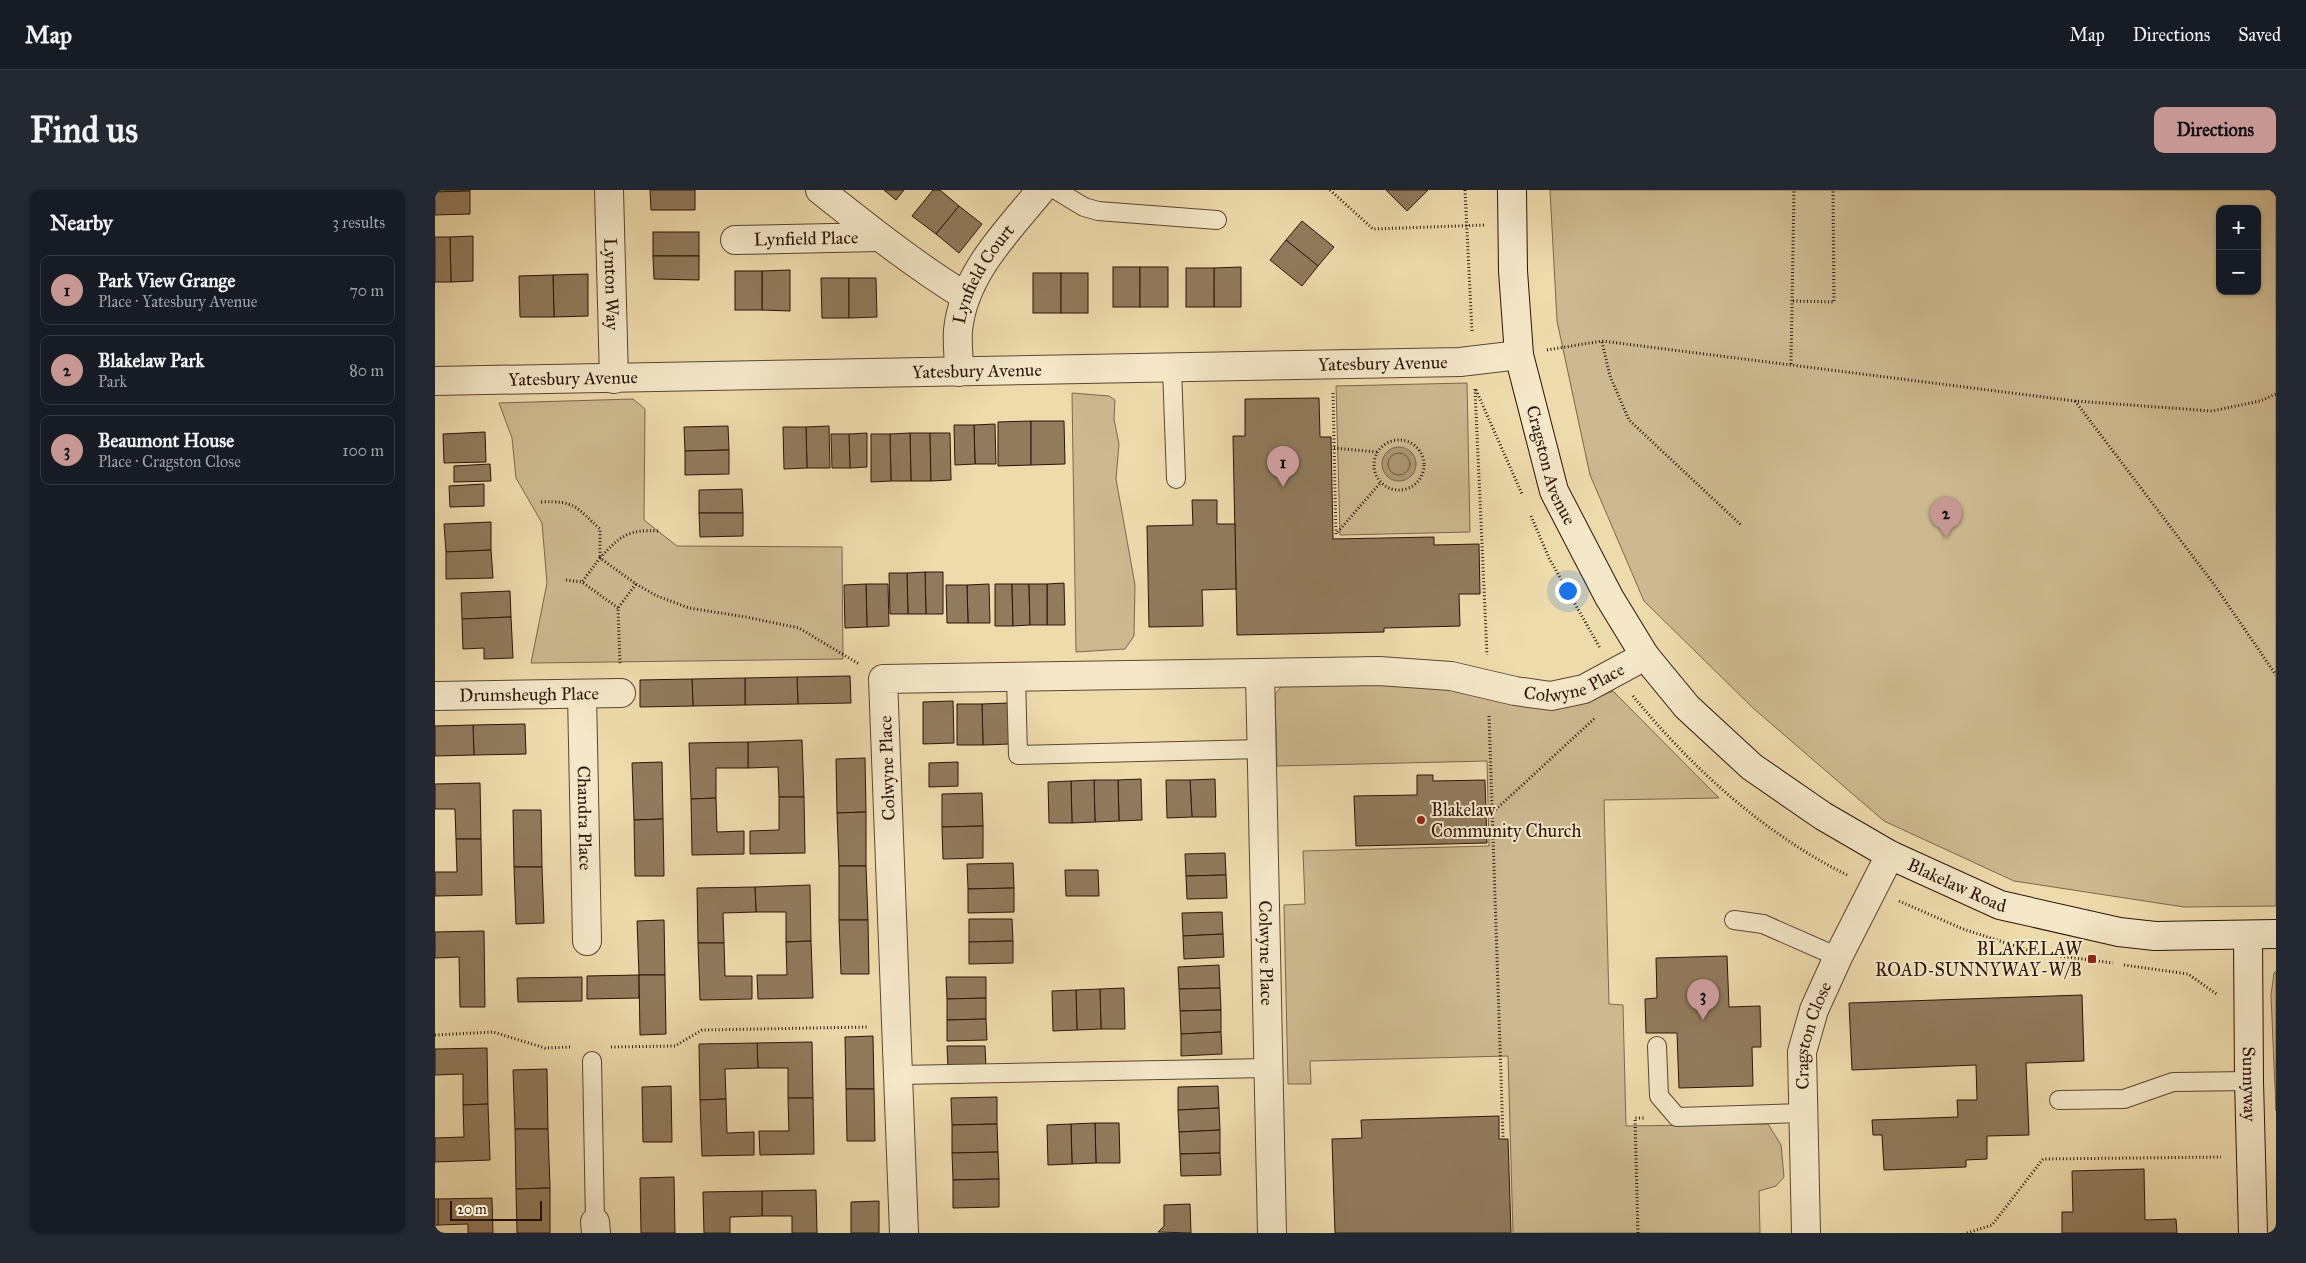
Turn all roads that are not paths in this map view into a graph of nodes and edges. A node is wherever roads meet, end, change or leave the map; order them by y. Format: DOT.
graph roads {
  1 [pos="609,190"];
  2 [pos="820,190"];
  3 [pos="1041,190"];
  4 [pos="1056,190"];
  5 [pos="1512,190"];
  6 [pos="1217,220"];
  7 [pos="879,237"];
  8 [pos="735,240"];
  9 [pos="965,296"];
  10 [pos="1532,352"];
  11 [pos="1172,368"];
  12 [pos="959,372"];
  13 [pos="614,379"];
  14 [pos="435,381"];
  15 [pos="1176,479"];
  16 [pos="1645,656"];
  17 [pos="1260,673"];
  18 [pos="1016,677"];
  19 [pos="621,693"];
  20 [pos="582,694"];
  21 [pos="435,696"];
  22 [pos="1687,707"];
  23 [pos="1261,749"];
  24 [pos="1890,855"];
  25 [pos="1734,920"];
  26 [pos="2276,934"];
  27 [pos="2248,935"];
  28 [pos="587,941"];
  29 [pos="1838,957"];
  30 [pos="1657,1046"];
  31 [pos="596,1054"];
  32 [pos="1268,1068"];
  33 [pos="898,1075"];
  34 [pos="2249,1081"];
  35 [pos="2059,1100"];
  36 [pos="1803,1113"];
  37 [pos="596,1228"];
  38 [pos="904,1233"];
  39 [pos="1272,1233"];
  40 [pos="1806,1233"];
  41 [pos="2253,1233"];
  1 -- 13 [label="street, Lynton Way"];
  2 -- 7 [label="street, Lynfield Place"];
  3 -- 9 [label="street, Lynfield Court"];
  4 -- 6 [label="lane"];
  5 -- 10 [label="street, Cragston Avenue"];
  7 -- 8 [label="street, Lynfield Place"];
  7 -- 9 [label="street, Lynfield Place"];
  9 -- 12 [label="street, Lynfield Court"];
  10 -- 11 [label="street, Yatesbury Avenue"];
  10 -- 16 [label="street, Cragston Avenue"];
  11 -- 12 [label="street, Yatesbury Avenue"];
  11 -- 15 [label="lane"];
  12 -- 13 [label="street, Yatesbury Avenue"];
  13 -- 14 [label="street, Yatesbury Avenue"];
  16 -- 17 [label="street, Colwyne Place"];
  16 -- 22 [label="street, Cragston Avenue"];
  17 -- 18 [label="street, Colwyne Place"];
  17 -- 23 [label="street, Colwyne Place"];
  18 -- 23 [label="lane"];
  18 -- 33 [label="street, Colwyne Place"];
  19 -- 20 [label="street, Drumsheugh Place"];
  20 -- 21 [label="street, Drumsheugh Place"];
  20 -- 28 [label="street, Chandra Place"];
  22 -- 24 [label="street, Blakelaw Road"];
  23 -- 32 [label="street, Colwyne Place"];
  24 -- 27 [label="street, Blakelaw Road"];
  24 -- 29 [label="street, Cragston Close"];
  25 -- 29 [label="lane"];
  26 -- 27 [label="street, Blakelaw Road"];
  27 -- 34 [label="street, Sunnyway"];
  29 -- 36 [label="street, Cragston Close"];
  30 -- 36 [label="lane"];
  31 -- 37 [label="lane"];
  32 -- 33 [label="lane"];
  32 -- 39 [label="street, Colwyne Place"];
  33 -- 38 [label="street, Colwyne Place"];
  34 -- 35 [label="lane"];
  34 -- 41 [label="street, Sunnyway"];
  36 -- 40 [label="street, Cragston Close"];
}
